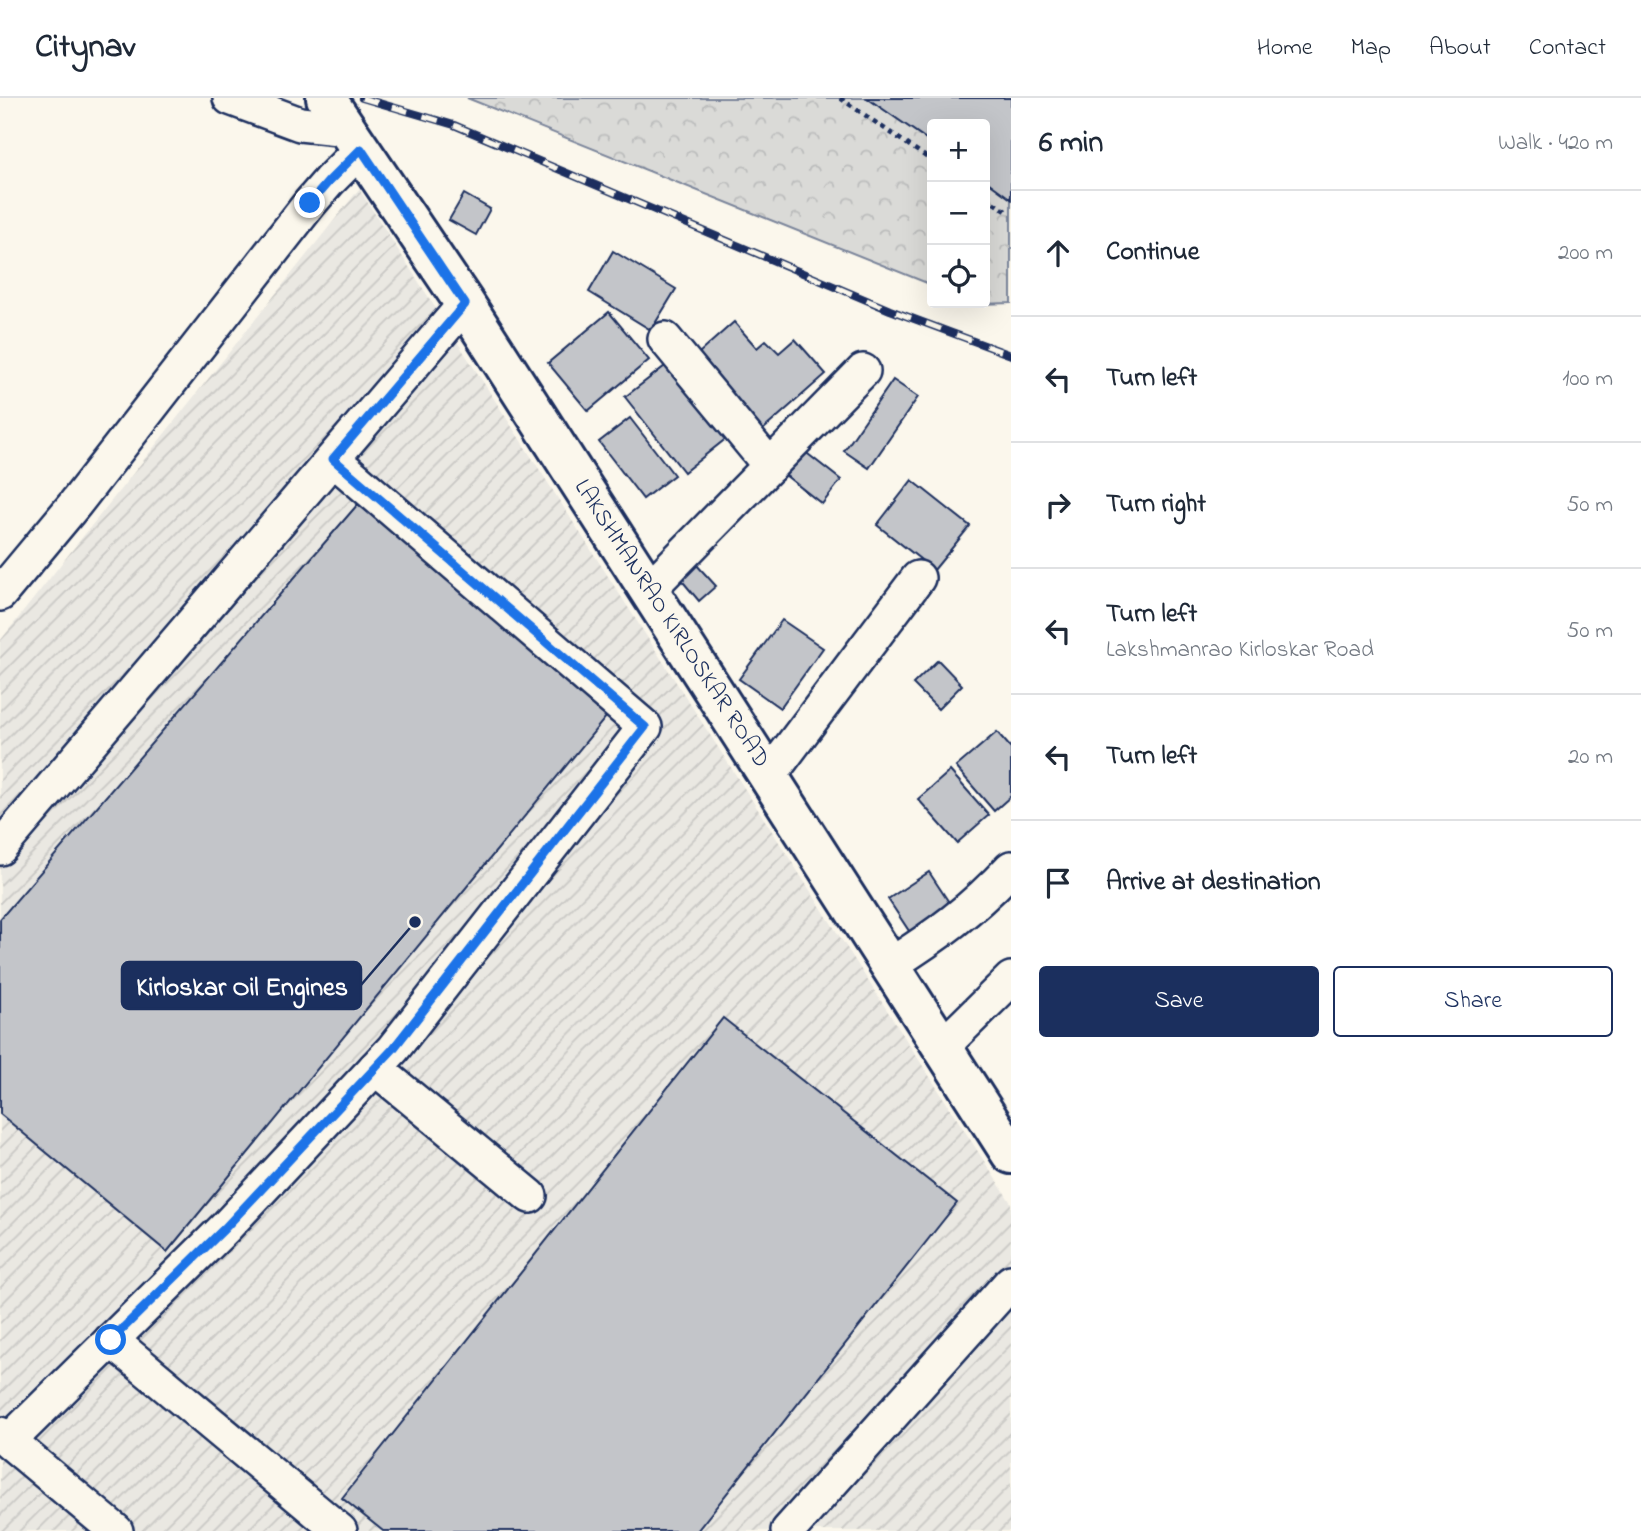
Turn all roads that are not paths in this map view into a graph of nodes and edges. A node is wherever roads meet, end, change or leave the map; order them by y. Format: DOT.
graph roads {
  1 [pos="230,98"];
  2 [pos="326,98"];
  3 [pos="354,139"];
  4 [pos="465,304"];
  5 [pos="665,339"];
  6 [pos="863,371"];
  7 [pos="333,459"];
  8 [pos="770,466"];
  9 [pos="918,578"];
  10 [pos="649,589"];
  11 [pos="0,594"];
  12 [pos="769,776"];
  13 [pos="0,848"];
  14 [pos="1011,868"];
  15 [pos="890,965"];
  16 [pos="1011,979"];
  17 [pos="942,1047"];
  18 [pos="375,1068"];
  19 [pos="1011,1154"];
  20 [pos="530,1196"];
  21 [pos="1011,1282"];
  22 [pos="111,1340"];
  23 [pos="4,1438"];
  24 [pos="116,1531"];
  25 [pos="341,1531"];
  26 [pos="788,1531"];
  1 -- 3 [label="street"];
  2 -- 3 [label="main road, LAKSHMANRAO KIRLOSKAR ROAD"];
  3 -- 4 [label="main road, LAKSHMANRAO KIRLOSKAR ROAD"];
  3 -- 11 [label="street"];
  4 -- 7 [label="street"];
  4 -- 10 [label="main road, LAKSHMANRAO KIRLOSKAR ROAD"];
  5 -- 8 [label="street"];
  6 -- 8 [label="street"];
  7 -- 13 [label="street"];
  7 -- 18 [label="street"];
  8 -- 10 [label="street"];
  9 -- 12 [label="street"];
  10 -- 12 [label="main road, LAKSHMANRAO KIRLOSKAR ROAD"];
  12 -- 15 [label="main road, LAKSHMANRAO KIRLOSKAR ROAD"];
  14 -- 15 [label="street"];
  15 -- 17 [label="main road, LAKSHMANRAO KIRLOSKAR ROAD"];
  16 -- 17 [label="street"];
  17 -- 19 [label="main road, LAKSHMANRAO KIRLOSKAR ROAD"];
  18 -- 20 [label="street"];
  18 -- 22 [label="street"];
  21 -- 26 [label="street"];
  22 -- 23 [label="street"];
  22 -- 25 [label="street"];
  23 -- 24 [label="street"];
}
